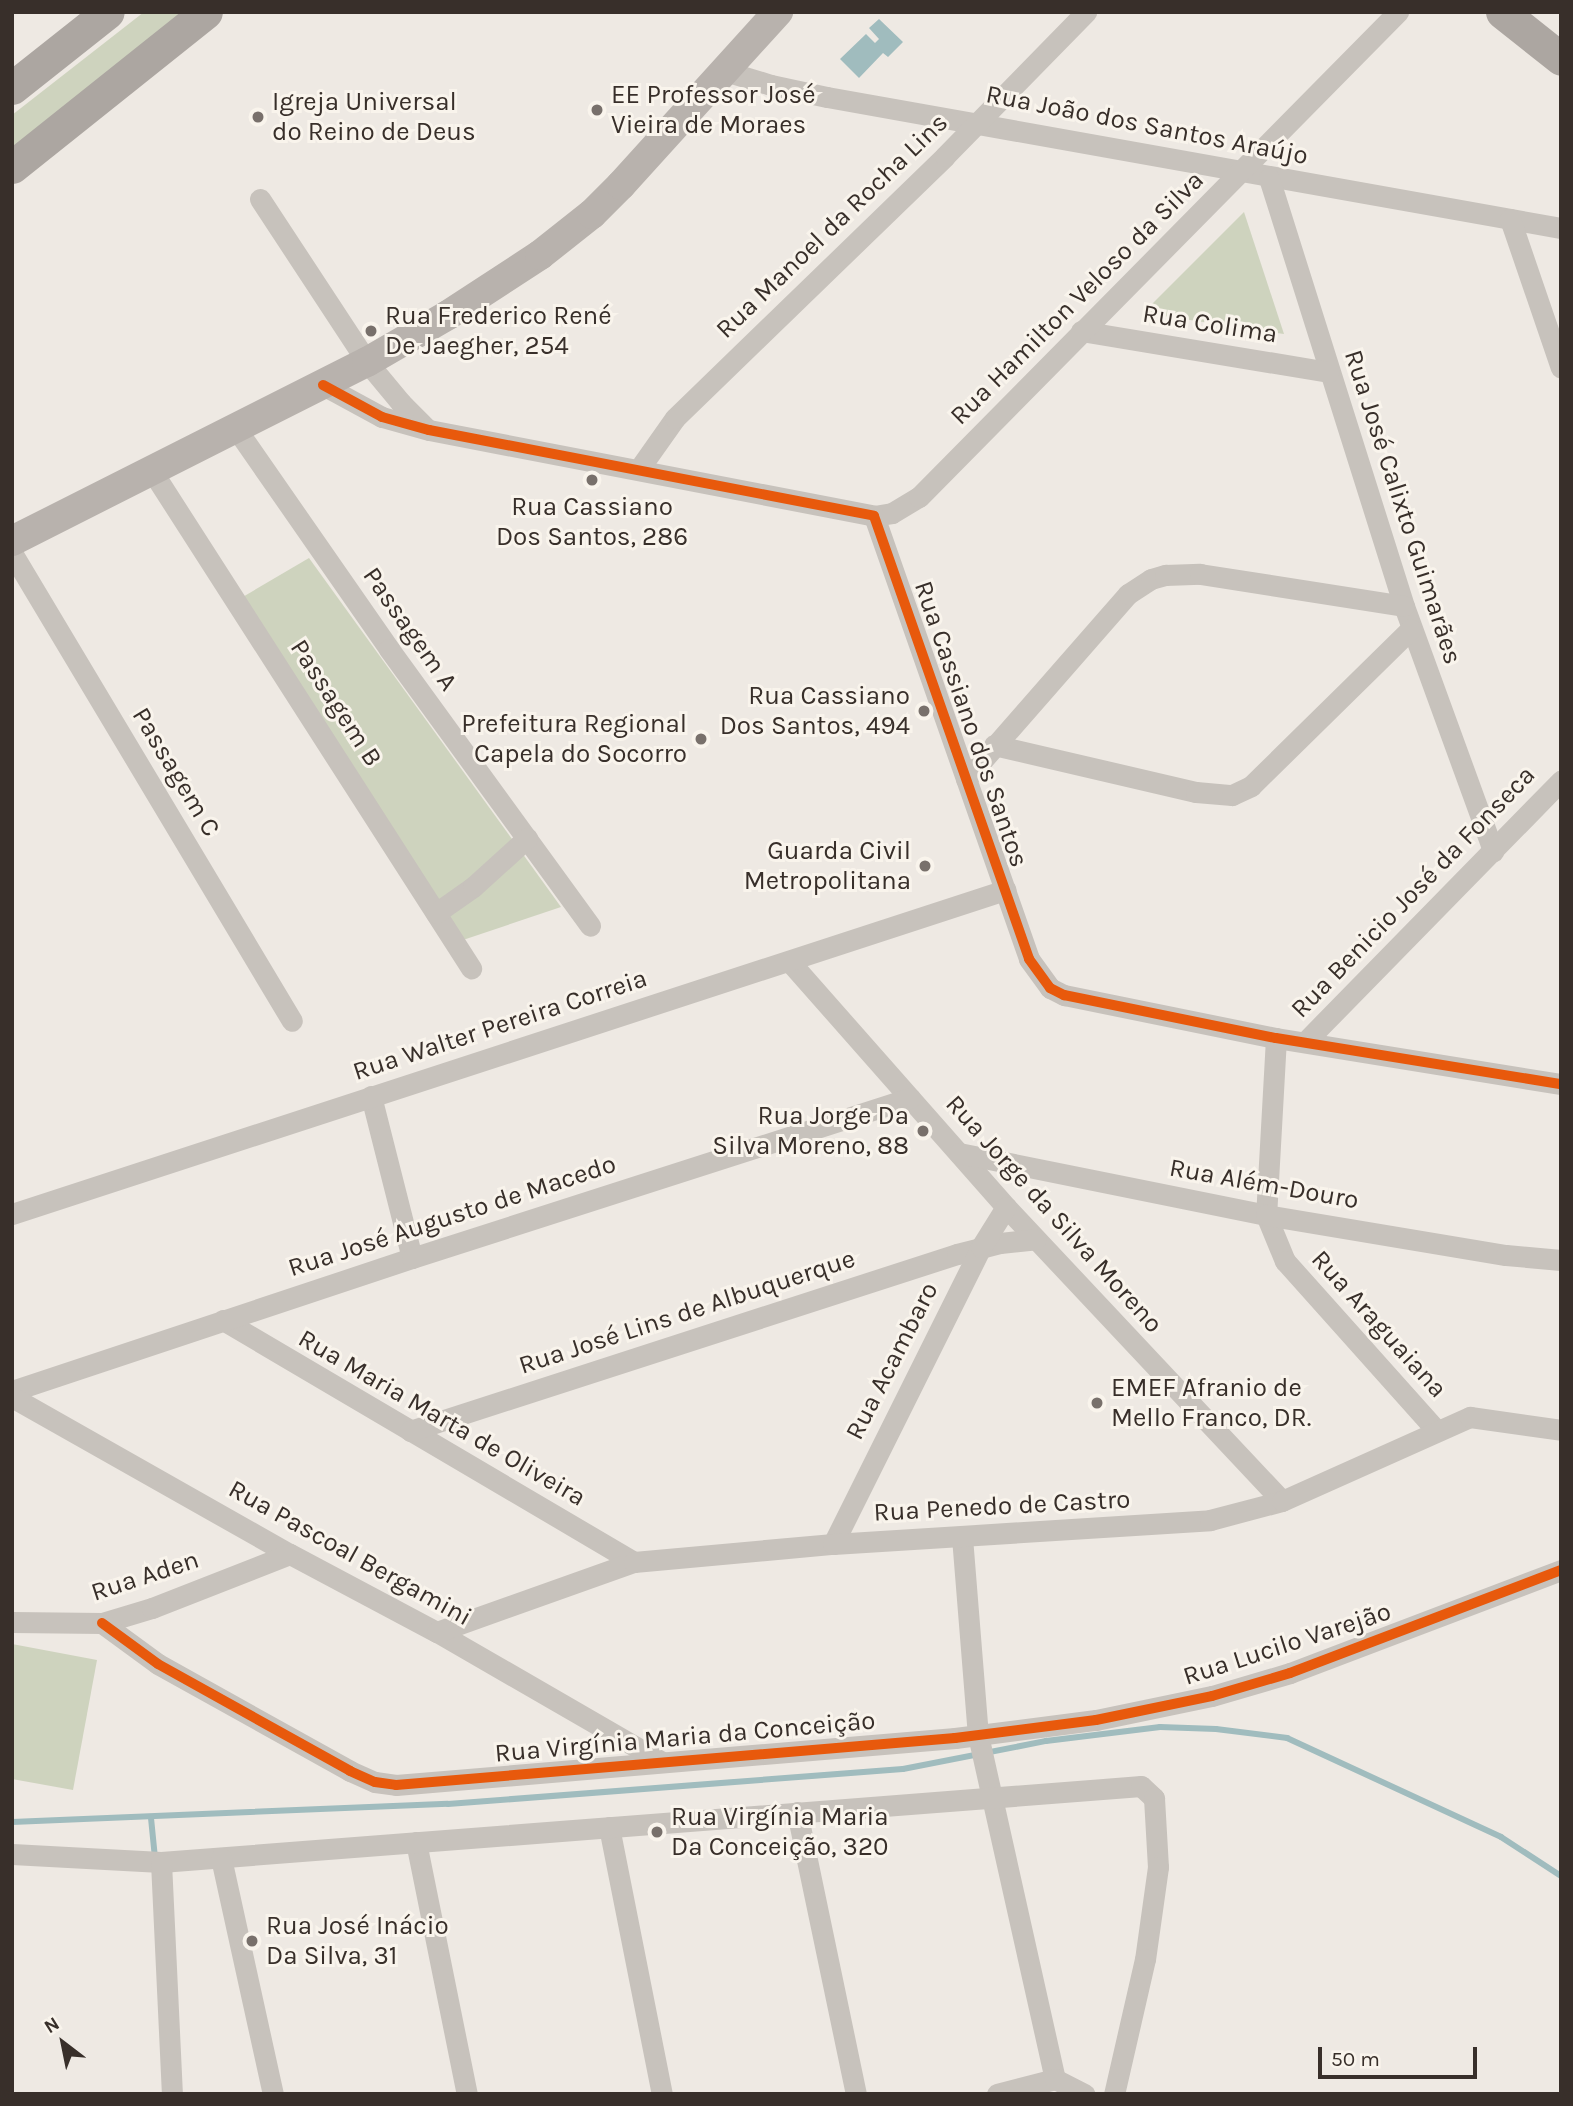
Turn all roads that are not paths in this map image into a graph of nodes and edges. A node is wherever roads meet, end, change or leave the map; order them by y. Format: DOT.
graph roads {
  1 [pos="108,12"];
  2 [pos="206,12"];
  3 [pos="778,12"];
  4 [pos="1086,12"];
  5 [pos="1398,12"];
  6 [pos="1502,12"];
  7 [pos="1561,59"];
  8 [pos="725,71"];
  9 [pos="12,88"];
  10 [pos="979,122"];
  11 [pos="12,167"];
  12 [pos="1241,173"];
  13 [pos="1269,178"];
  14 [pos="260,199"];
  15 [pos="1510,219"];
  16 [pos="1561,228"];
  17 [pos="1081,331"];
  18 [pos="368,362"];
  19 [pos="1561,368"];
  20 [pos="1329,372"];
  21 [pos="323,384"];
  22 [pos="237,430"];
  23 [pos="429,430"];
  24 [pos="152,471"];
  25 [pos="649,471"];
  26 [pos="874,516"];
  27 [pos="12,541"];
  28 [pos="12,553"];
  29 [pos="1404,606"];
  30 [pos="1411,629"];
  31 [pos="994,745"];
  32 [pos="966,779"];
  33 [pos="1561,781"];
  34 [pos="527,838"];
  35 [pos="1493,851"];
  36 [pos="1005,890"];
  37 [pos="436,913"];
  38 [pos="590,926"];
  39 [pos="790,962"];
  40 [pos="471,968"];
  41 [pos="292,1021"];
  42 [pos="1276,1038"];
  43 [pos="1305,1041"];
  44 [pos="1561,1084"];
  45 [pos="371,1096"];
  46 [pos="910,1098"];
  47 [pos="959,1153"];
  48 [pos="1006,1207"];
  49 [pos="12,1213"];
  50 [pos="1266,1216"];
  51 [pos="1036,1239"];
  52 [pos="981,1247"];
  53 [pos="412,1258"];
  54 [pos="1561,1260"];
  55 [pos="223,1320"];
  56 [pos="12,1391"];
  57 [pos="12,1397"];
  58 [pos="1436,1430"];
  59 [pos="1561,1430"];
  60 [pos="410,1431"];
  61 [pos="1282,1501"];
  62 [pos="962,1537"];
  63 [pos="832,1544"];
  64 [pos="290,1554"];
  65 [pos="634,1562"];
  66 [pos="1561,1570"];
  67 [pos="12,1622"];
  68 [pos="102,1623"];
  69 [pos="437,1632"];
  70 [pos="979,1740"];
  71 [pos="660,1761"];
  72 [pos="989,1789"];
  73 [pos="797,1812"];
  74 [pos="609,1827"];
  75 [pos="416,1842"];
  76 [pos="12,1854"];
  77 [pos="221,1858"];
  78 [pos="160,1862"];
  79 [pos="1055,2079"];
  80 [pos="172,2094"];
  81 [pos="273,2094"];
  82 [pos="467,2094"];
  83 [pos="662,2094"];
  84 [pos="856,2094"];
  85 [pos="997,2094"];
  86 [pos="1084,2094"];
  87 [pos="1114,2094"];
  1 -- 9 [label="main road"];
  2 -- 11 [label="main road"];
  3 -- 8 [label="main road"];
  4 -- 10 [label="street, Rua Manoel da Rocha Lins"];
  5 -- 12 [label="street, Rua Hamilton Veloso da Silva"];
  6 -- 7 [label="main road"];
  8 -- 10 [label="street, Rua João dos Santos Araújo"];
  8 -- 18 [label="main road"];
  10 -- 12 [label="street, Rua João dos Santos Araújo"];
  10 -- 25 [label="street, Rua Manoel da Rocha Lins"];
  12 -- 13 [label="street, Rua João dos Santos Araújo"];
  12 -- 17 [label="street, Rua Hamilton Veloso da Silva"];
  13 -- 15 [label="street, Rua João dos Santos Araújo"];
  13 -- 20 [label="street, Rua José Calixto Guimarães"];
  14 -- 18 [label="street"];
  15 -- 16 [label="street, Rua João dos Santos Araújo"];
  15 -- 19 [label="street"];
  17 -- 20 [label="street, Rua Colima"];
  17 -- 26 [label="street, Rua Hamilton Veloso da Silva"];
  18 -- 21 [label="main road"];
  18 -- 23 [label="street"];
  20 -- 29 [label="street, Rua José Calixto Guimarães"];
  21 -- 22 [label="main road"];
  21 -- 23 [label="street"];
  22 -- 24 [label="main road"];
  22 -- 34 [label="street, Passagem A"];
  23 -- 25 [label="street"];
  24 -- 27 [label="main road"];
  24 -- 37 [label="street, Passagem B"];
  25 -- 26 [label="street"];
  26 -- 32 [label="street, Rua Cassiano dos Santos"];
  28 -- 41 [label="street, Passagem C"];
  29 -- 30 [label="street, Rua José Calixto Guimarães"];
  29 -- 31 [label="street"];
  30 -- 31 [label="street"];
  30 -- 35 [label="street, Rua José Calixto Guimarães"];
  31 -- 32 [label="street"];
  32 -- 36 [label="street, Rua Cassiano dos Santos"];
  33 -- 35 [label="street, Rua Benicio José da Fonseca"];
  34 -- 37 [label="street"];
  34 -- 38 [label="street, Passagem A"];
  35 -- 43 [label="street, Rua Benicio José da Fonseca"];
  36 -- 39 [label="street, Rua Walter Pereira Correia"];
  36 -- 42 [label="street, Rua Cassiano dos Santos"];
  37 -- 40 [label="street, Passagem B"];
  39 -- 45 [label="street, Rua Walter Pereira Correia"];
  39 -- 46 [label="street, Rua Jorge da Silva Moreno"];
  42 -- 43 [label="street, Rua Cassiano dos Santos"];
  42 -- 50 [label="street"];
  43 -- 44 [label="street, Rua Cassiano dos Santos"];
  45 -- 49 [label="street, Rua Walter Pereira Correia"];
  45 -- 53 [label="street"];
  46 -- 47 [label="street, Rua Jorge da Silva Moreno"];
  46 -- 53 [label="street, Rua José Augusto de Macedo"];
  47 -- 48 [label="street, Rua Jorge da Silva Moreno"];
  47 -- 50 [label="street, Rua Além-Douro"];
  48 -- 51 [label="street, Rua Jorge da Silva Moreno"];
  48 -- 52 [label="street, Rua Acambaro"];
  50 -- 54 [label="street, Rua Além-Douro"];
  50 -- 58 [label="street, Rua Araguaiana"];
  51 -- 52 [label="street, Rua José Lins de Albuquerque"];
  51 -- 61 [label="street, Rua Jorge da Silva Moreno"];
  52 -- 60 [label="street, Rua José Lins de Albuquerque"];
  52 -- 63 [label="street, Rua Acambaro"];
  53 -- 55 [label="street, Rua José Augusto de Macedo"];
  55 -- 56 [label="street, Rua José Augusto de Macedo"];
  55 -- 60 [label="street, Rua Maria Marta de Oliveira"];
  57 -- 64 [label="street, Rua Pascoal Bergamini"];
  58 -- 59 [label="street, Rua Penedo de Castro"];
  58 -- 61 [label="street, Rua Penedo de Castro"];
  60 -- 65 [label="street, Rua Maria Marta de Oliveira"];
  61 -- 62 [label="street, Rua Penedo de Castro"];
  62 -- 63 [label="street, Rua Penedo de Castro"];
  62 -- 70 [label="street"];
  63 -- 65 [label="street, Rua Penedo de Castro"];
  64 -- 68 [label="street, Rua Aden"];
  64 -- 69 [label="street, Rua Pascoal Bergamini"];
  65 -- 69 [label="street, Rua Penedo de Castro"];
  66 -- 70 [label="street, Rua Lucilo Varejão"];
  67 -- 68 [label="street, Rua Aden"];
  68 -- 71 [label="street, Rua Virgínia Maria da Conceição"];
  69 -- 71 [label="street, Rua Pascoal Bergamini"];
  70 -- 71 [label="street, Rua Virgínia Maria da Conceição"];
  70 -- 72 [label="street"];
  72 -- 73 [label="street"];
  72 -- 79 [label="street"];
  72 -- 87 [label="street"];
  73 -- 74 [label="street"];
  73 -- 84 [label="street"];
  74 -- 75 [label="street"];
  74 -- 83 [label="street"];
  75 -- 77 [label="street"];
  75 -- 82 [label="street"];
  76 -- 78 [label="street"];
  77 -- 78 [label="street"];
  77 -- 81 [label="street"];
  78 -- 80 [label="street"];
  79 -- 85 [label="street"];
  79 -- 86 [label="street"];
}
